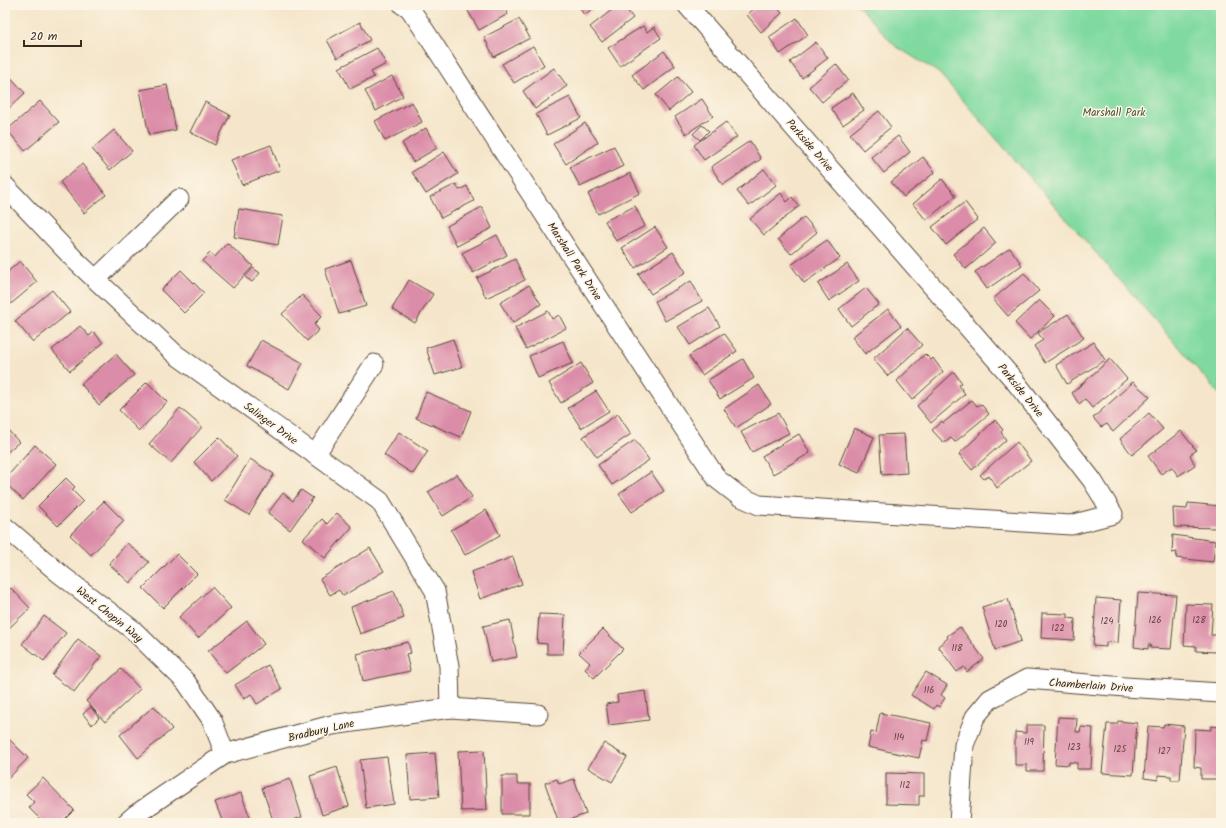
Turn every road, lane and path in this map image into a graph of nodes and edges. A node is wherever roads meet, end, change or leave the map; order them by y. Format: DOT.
graph roads {
  1 [pos="403,5"];
  2 [pos="409,5"];
  3 [pos="687,5"];
  4 [pos="5,186"];
  5 [pos="179,198"];
  6 [pos="96,279"];
  7 [pos="374,364"];
  8 [pos="315,455"];
  9 [pos="759,505"];
  10 [pos="5,527"];
  11 [pos="1221,693"];
  12 [pos="450,708"];
  13 [pos="538,714"];
  14 [pos="225,754"];
  15 [pos="126,823"];
  16 [pos="959,823"];
  1 -- 2 [label="street, Marshall Park Drive"];
  2 -- 9 [label="street, Marshall Park Drive"];
  3 -- 9 [label="street, Parkside Drive"];
  4 -- 6 [label="street, Salinger Drive"];
  5 -- 6 [label="street"];
  6 -- 8 [label="street, Salinger Drive"];
  7 -- 8 [label="street"];
  8 -- 12 [label="street, Salinger Drive"];
  10 -- 14 [label="street, West Chopin Way"];
  11 -- 16 [label="street, Chamberlain Drive"];
  12 -- 13 [label="street, Bradbury Lane"];
  12 -- 14 [label="street, Bradbury Lane"];
  14 -- 15 [label="street, Bradbury Lane"];
}
